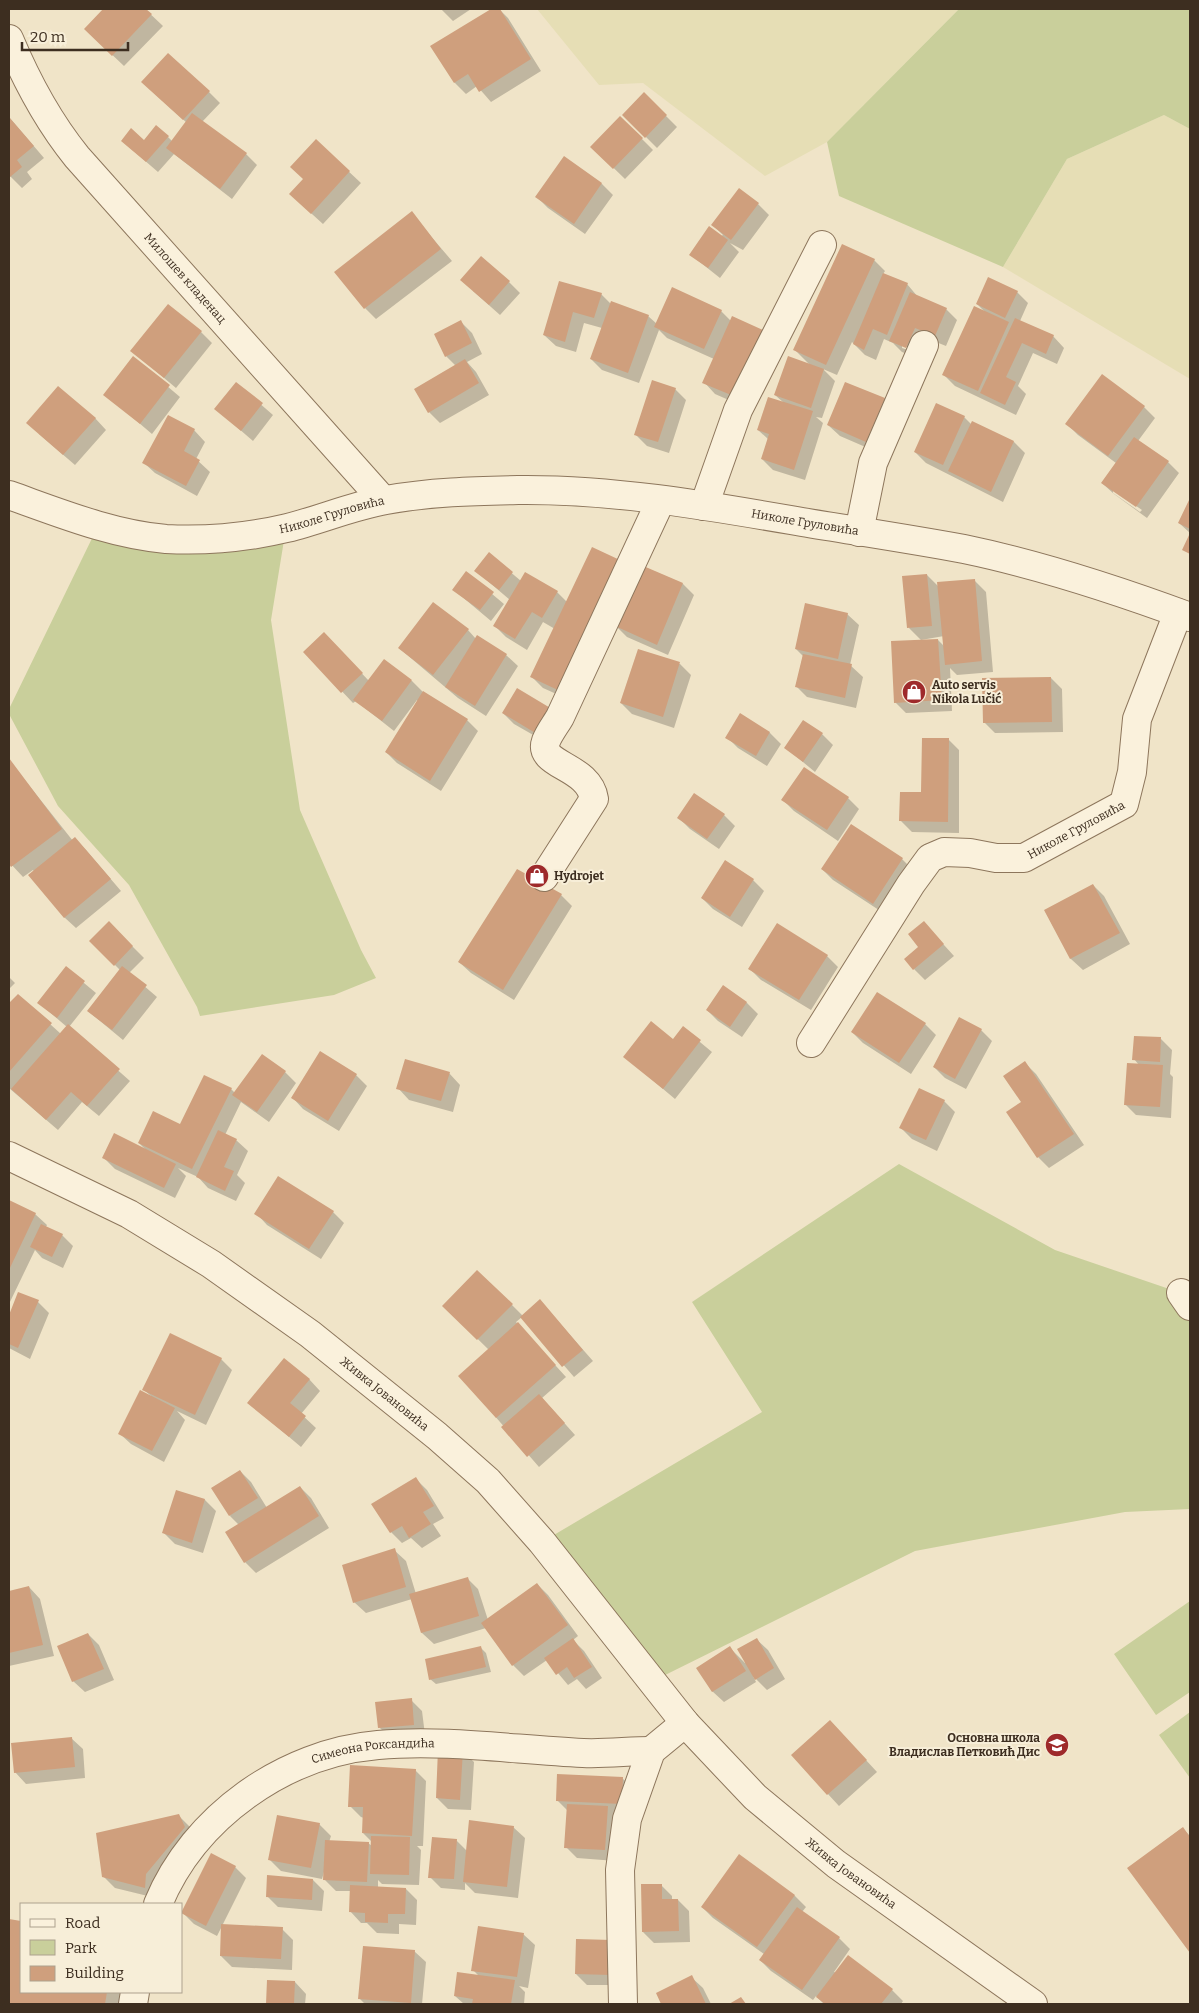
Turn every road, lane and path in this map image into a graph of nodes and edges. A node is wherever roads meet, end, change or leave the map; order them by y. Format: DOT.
graph roads {
  1 [pos="9,39"];
  2 [pos="822,245"];
  3 [pos="924,345"];
  4 [pos="9,495"];
  5 [pos="383,500"];
  6 [pos="661,500"];
  7 [pos="704,506"];
  8 [pos="858,532"];
  9 [pos="1184,615"];
  10 [pos="544,877"];
  11 [pos="810,1043"];
  12 [pos="9,1156"];
  13 [pos="685,1723"];
  14 [pos="651,1750"];
  15 [pos="158,1903"];
  16 [pos="623,2004"];
  17 [pos="1033,2004"];
  1 -- 5 [label="street, Милошев кладенац"];
  2 -- 7 [label="street"];
  3 -- 8 [label="street"];
  4 -- 5 [label="street, Николе Груловића"];
  5 -- 6 [label="street, Николе Груловића"];
  6 -- 7 [label="street, Николе Груловића"];
  6 -- 10 [label="street"];
  7 -- 8 [label="street, Николе Груловића"];
  8 -- 9 [label="street, Николе Груловића"];
  9 -- 11 [label="street, Николе Груловића"];
  12 -- 13 [label="street, Живка Јовановића"];
  13 -- 14 [label="street"];
  13 -- 17 [label="street, Живка Јовановића"];
  14 -- 15 [label="street, Симеона Роксандића"];
  14 -- 16 [label="street"];
}
